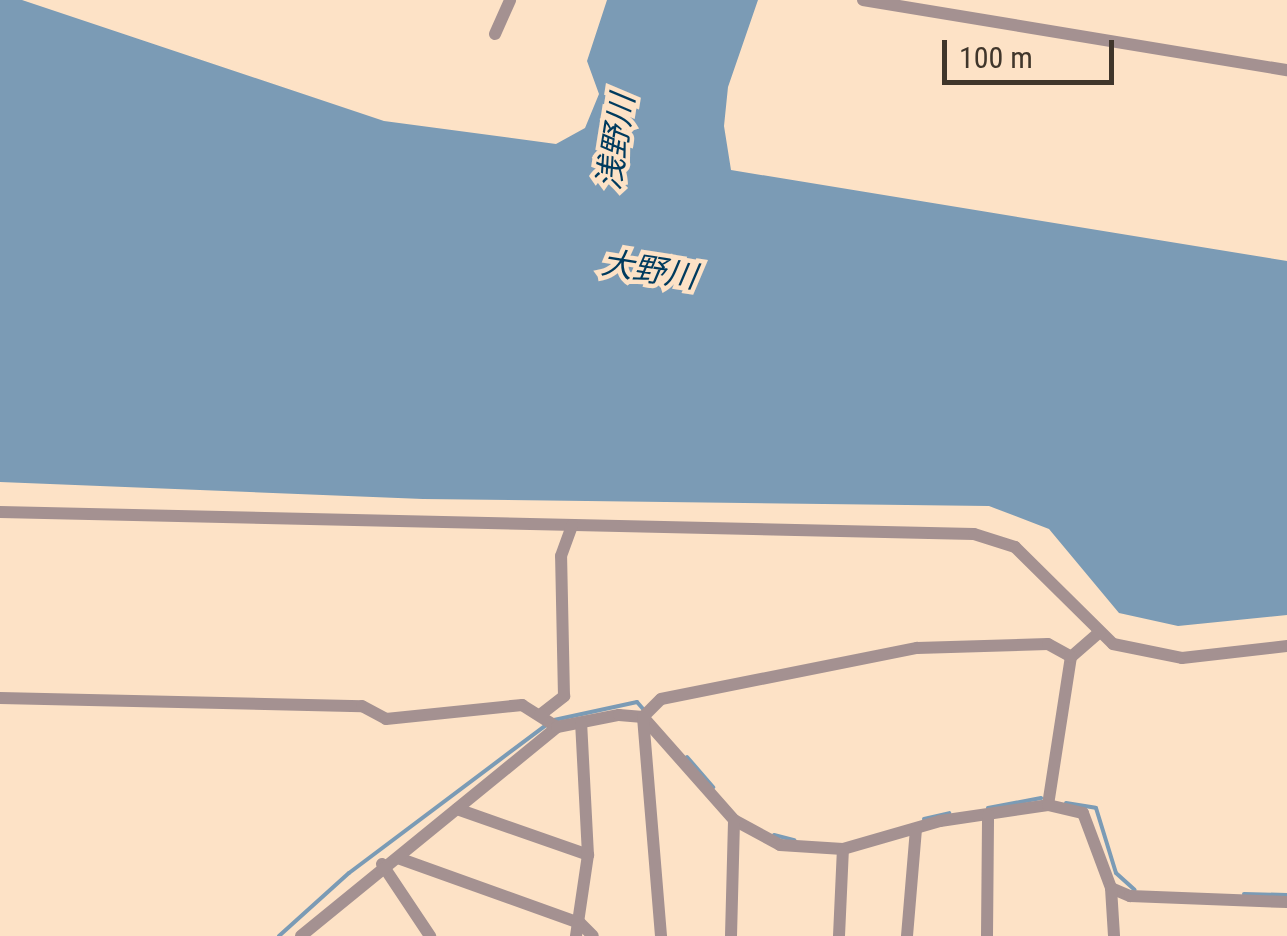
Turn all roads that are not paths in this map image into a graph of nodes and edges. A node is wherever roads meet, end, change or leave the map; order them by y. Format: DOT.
graph roads {
  1 [pos="510,0"];
  2 [pos="863,0"];
  3 [pos="495,34"];
  4 [pos="1287,70"];
  5 [pos="0,512"];
  6 [pos="572,524"];
  7 [pos="1100,632"];
  8 [pos="1287,646"];
  9 [pos="1071,657"];
  10 [pos="0,698"];
  11 [pos="646,714"];
  12 [pos="550,721"];
  13 [pos="581,723"];
  14 [pos="1048,805"];
  15 [pos="456,809"];
  16 [pos="988,815"];
  17 [pos="734,820"];
  18 [pos="916,829"];
  19 [pos="843,849"];
  20 [pos="588,856"];
  21 [pos="398,858"];
  22 [pos="382,864"];
  23 [pos="1111,888"];
  24 [pos="1287,902"];
  25 [pos="578,929"];
  26 [pos="307,934"];
  27 [pos="430,936"];
  28 [pos="592,936"];
  29 [pos="660,936"];
  30 [pos="731,936"];
  31 [pos="839,936"];
  32 [pos="907,936"];
  33 [pos="987,936"];
  34 [pos="1114,936"];
  1 -- 3 [label="street"];
  2 -- 4 [label="street"];
  5 -- 6 [label="street"];
  6 -- 7 [label="street"];
  6 -- 12 [label="street"];
  7 -- 8 [label="street"];
  7 -- 9 [label="street"];
  9 -- 11 [label="street"];
  9 -- 14 [label="street"];
  10 -- 12 [label="street"];
  11 -- 13 [label="street"];
  11 -- 17 [label="street"];
  11 -- 29 [label="street"];
  12 -- 13 [label="street"];
  12 -- 15 [label="street"];
  13 -- 20 [label="street"];
  14 -- 16 [label="street"];
  14 -- 23 [label="street"];
  15 -- 20 [label="street"];
  15 -- 21 [label="street"];
  16 -- 18 [label="street"];
  16 -- 33 [label="street"];
  17 -- 19 [label="street"];
  17 -- 30 [label="street"];
  18 -- 19 [label="street"];
  18 -- 32 [label="street"];
  19 -- 31 [label="street"];
  20 -- 25 [label="street"];
  21 -- 22 [label="street"];
  21 -- 25 [label="street"];
  22 -- 26 [label="street"];
  22 -- 27 [label="street"];
  23 -- 24 [label="street"];
  23 -- 34 [label="street"];
  25 -- 28 [label="street"];
}
